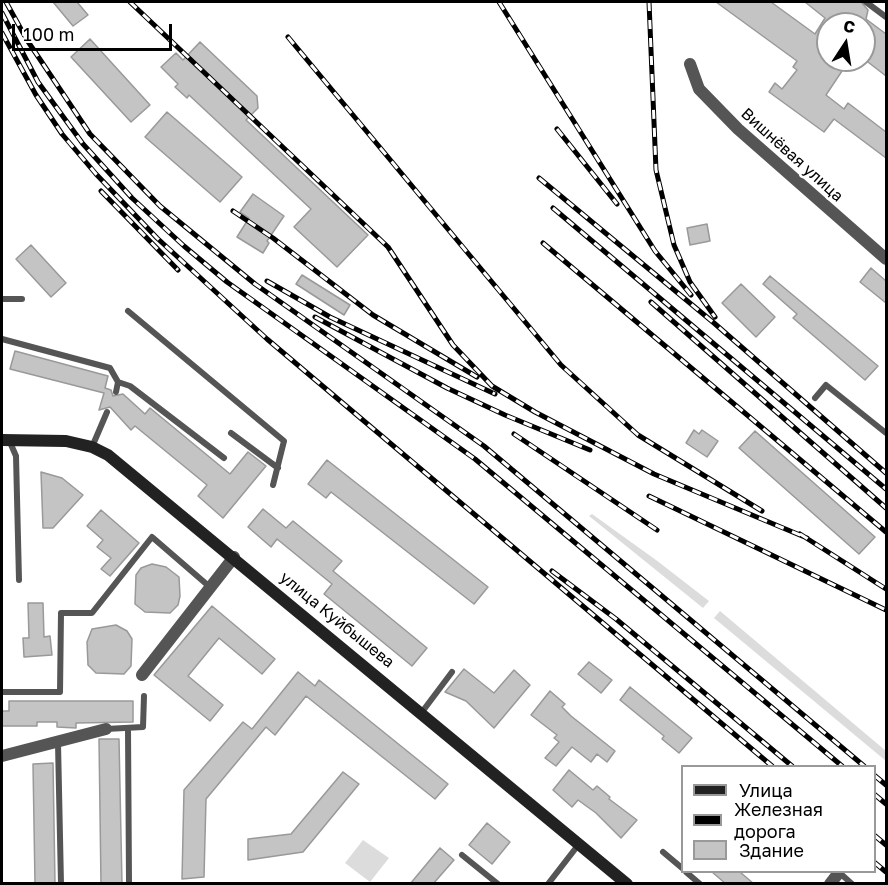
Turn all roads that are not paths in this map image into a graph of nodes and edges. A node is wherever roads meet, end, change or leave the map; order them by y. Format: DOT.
graph roads {
  1 [pos="866,2"];
  2 [pos="886,17"];
  3 [pos="690,64"];
  4 [pos="886,259"];
  5 [pos="2,299"];
  6 [pos="22,299"];
  7 [pos="128,311"];
  8 [pos="2,339"];
  9 [pos="118,382"];
  10 [pos="116,392"];
  11 [pos="815,398"];
  12 [pos="107,412"];
  13 [pos="231,433"];
  14 [pos="886,433"];
  15 [pos="5,440"];
  16 [pos="92,447"];
  17 [pos="224,458"];
  18 [pos="278,468"];
  19 [pos="273,485"];
  20 [pos="234,557"];
  21 [pos="19,580"];
  22 [pos="211,588"];
  23 [pos="453,672"];
  24 [pos="142,675"];
  25 [pos="2,692"];
  26 [pos="144,696"];
  27 [pos="422,712"];
  28 [pos="106,729"];
  29 [pos="128,729"];
  30 [pos="58,743"];
  31 [pos="2,756"];
  32 [pos="579,843"];
  33 [pos="663,852"];
  34 [pos="462,855"];
  35 [pos="681,867"];
  36 [pos="687,873"];
  37 [pos="833,879"];
  38 [pos="129,882"];
  39 [pos="61,884"];
  40 [pos="498,884"];
  41 [pos="548,884"];
  42 [pos="627,884"];
  43 [pos="700,884"];
  44 [pos="852,884"];
  1 -- 2 [label="lane"];
  3 -- 4 [label="street, Вишнёвая улица"];
  5 -- 6 [label="lane"];
  7 -- 18 [label="lane"];
  8 -- 9 [label="lane"];
  9 -- 10 [label="lane"];
  9 -- 17 [label="lane"];
  11 -- 14 [label="lane"];
  12 -- 16 [label="lane"];
  13 -- 18 [label="lane"];
  15 -- 16 [label="street, улица Куйбышева"];
  15 -- 21 [label="lane"];
  16 -- 20 [label="street, улица Куйбышева"];
  18 -- 19 [label="lane"];
  20 -- 22 [label="street"];
  20 -- 27 [label="street, улица Куйбышева"];
  22 -- 24 [label="street"];
  22 -- 25 [label="lane"];
  23 -- 27 [label="lane"];
  26 -- 29 [label="lane"];
  27 -- 32 [label="street, улица Куйбышева"];
  28 -- 29 [label="lane"];
  28 -- 30 [label="street"];
  29 -- 38 [label="lane"];
  30 -- 31 [label="street"];
  30 -- 39 [label="lane"];
  32 -- 41 [label="lane"];
  32 -- 42 [label="street, улица Куйбышева"];
  33 -- 35 [label="lane"];
  34 -- 40 [label="lane"];
  36 -- 43 [label="lane"];
  37 -- 44 [label="lane"];
}
